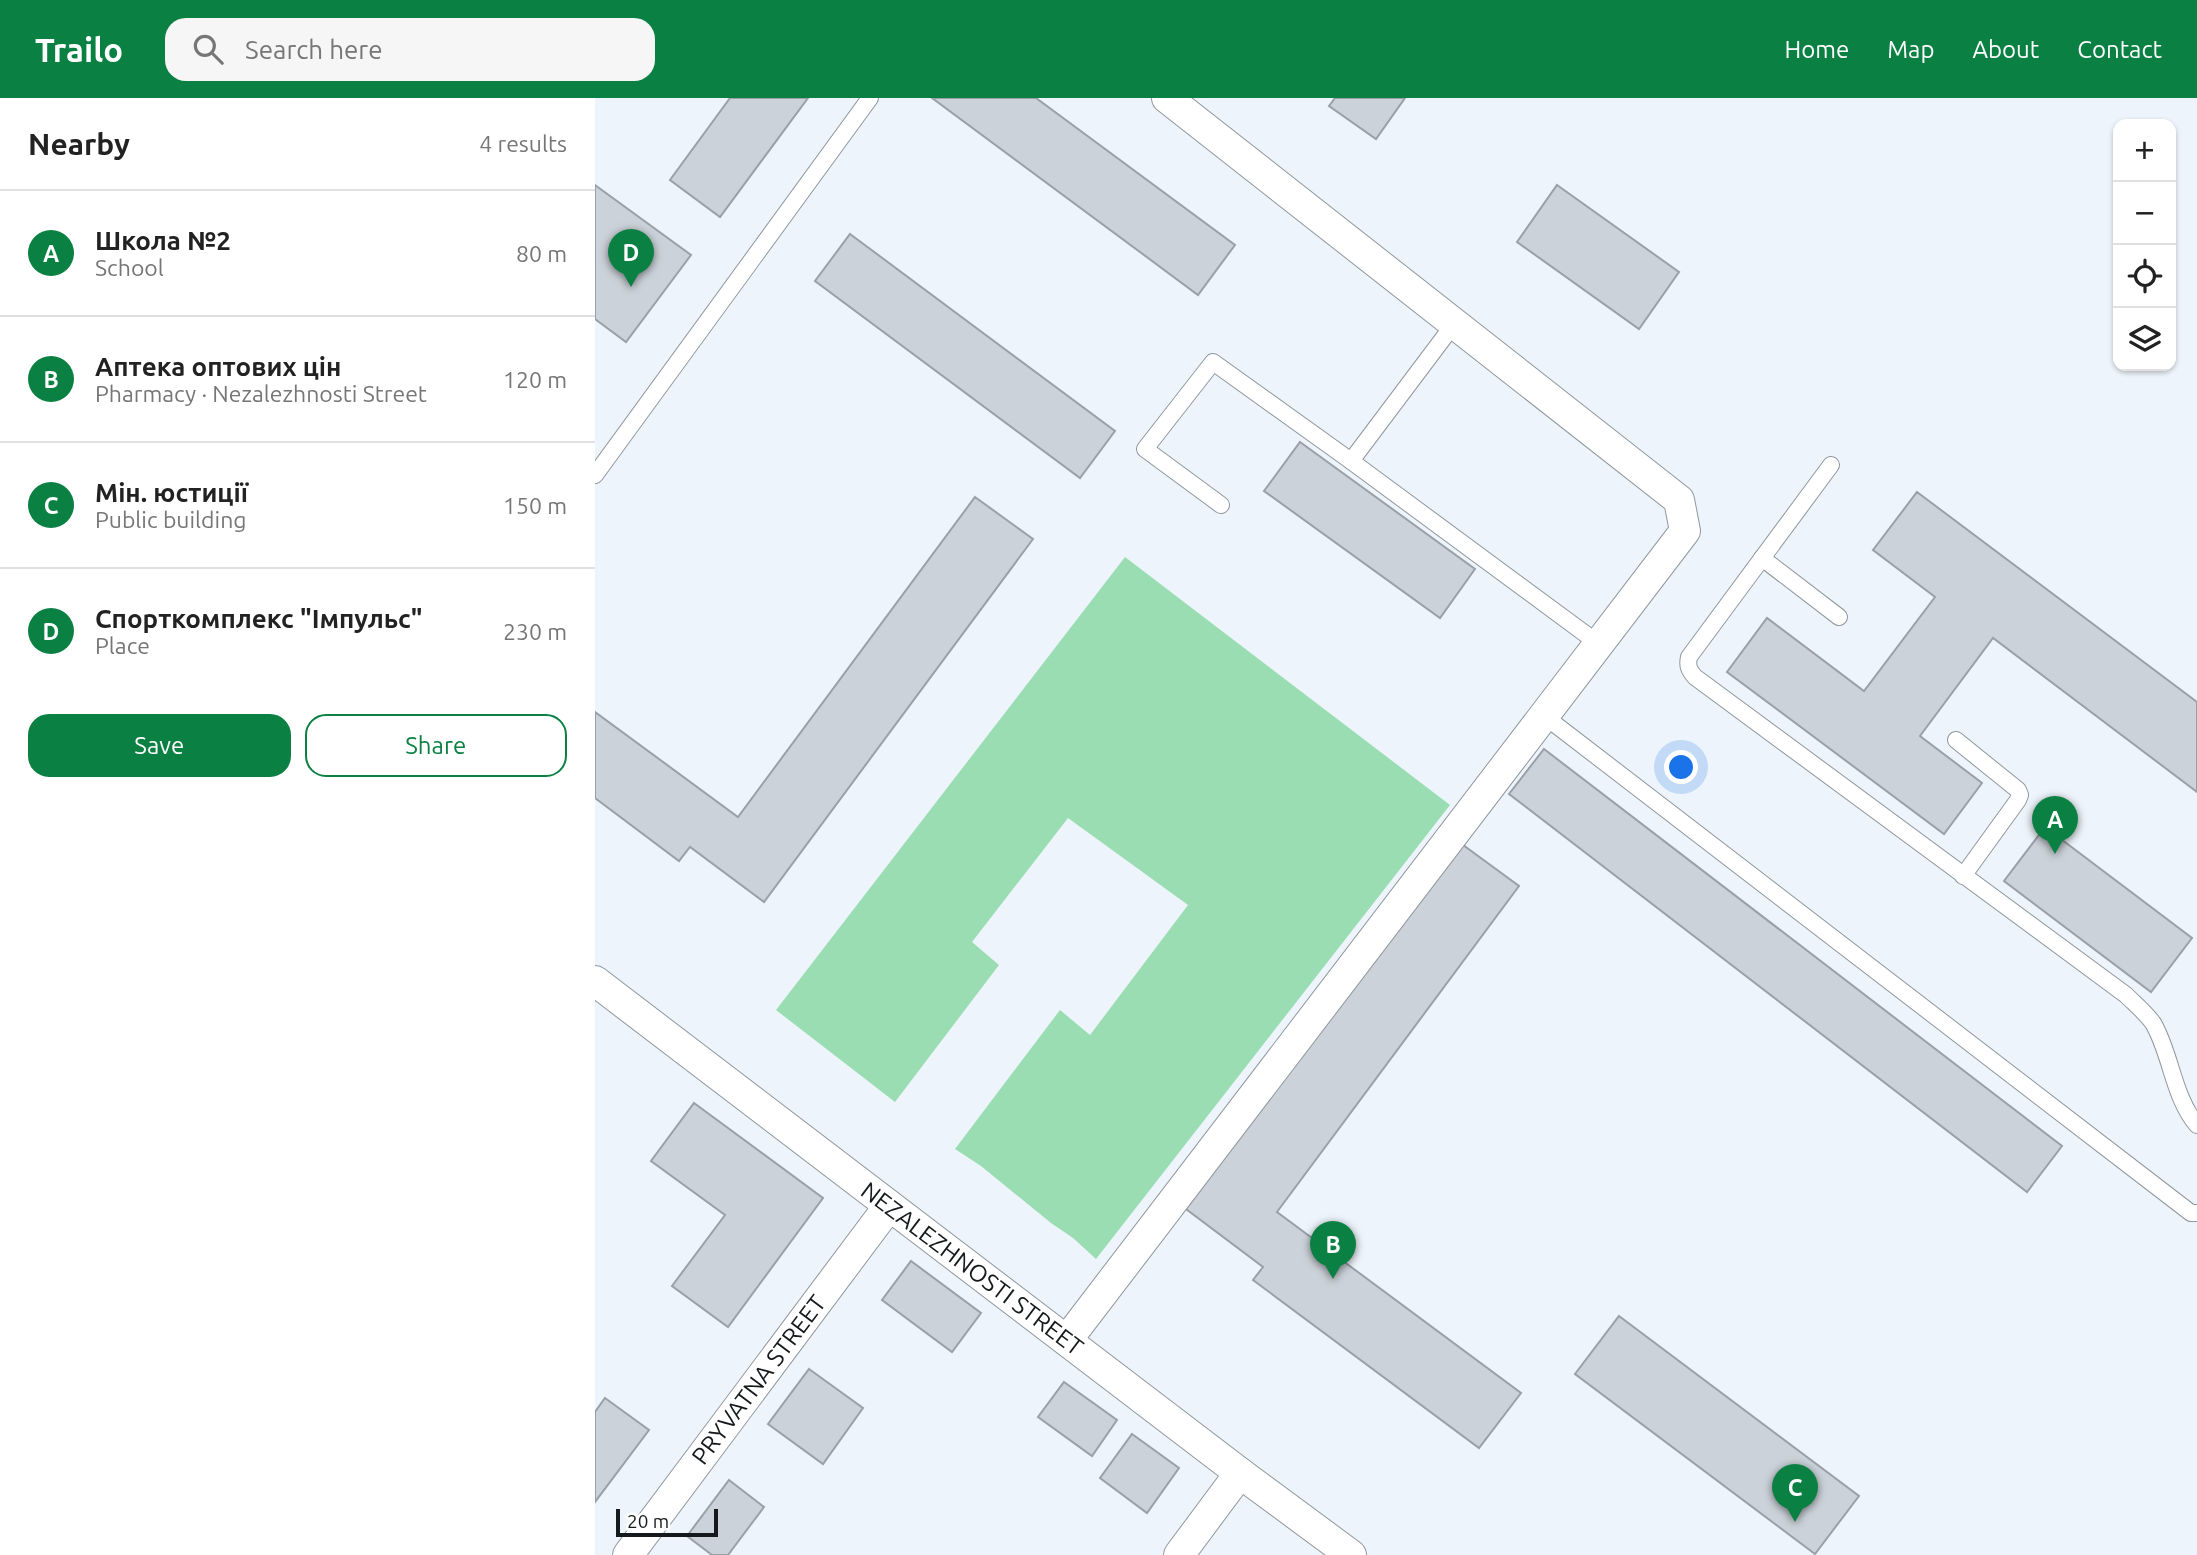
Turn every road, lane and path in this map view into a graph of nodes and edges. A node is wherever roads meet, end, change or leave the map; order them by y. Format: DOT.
graph roads {
  1 [pos="870,98"];
  2 [pos="1167,98"];
  3 [pos="1454,324"];
  4 [pos="1351,461"];
  5 [pos="1831,465"];
  6 [pos="595,475"];
  7 [pos="1221,505"];
  8 [pos="1762,558"];
  9 [pos="1839,617"];
  10 [pos="1599,644"];
  11 [pos="1543,715"];
  12 [pos="1956,740"];
  13 [pos="1963,876"];
  14 [pos="595,981"];
  15 [pos="2197,1125"];
  16 [pos="890,1206"];
  17 [pos="2197,1213"];
  18 [pos="1067,1340"];
  19 [pos="1240,1473"];
  20 [pos="628,1555"];
  21 [pos="1179,1555"];
  22 [pos="1351,1555"];
  1 -- 6 [label="lane"];
  2 -- 3 [label="street"];
  3 -- 4 [label="lane"];
  3 -- 10 [label="street"];
  4 -- 7 [label="lane"];
  4 -- 10 [label="lane"];
  5 -- 8 [label="lane"];
  8 -- 9 [label="lane"];
  8 -- 13 [label="lane"];
  10 -- 11 [label="street"];
  11 -- 17 [label="lane"];
  11 -- 18 [label="street"];
  12 -- 13 [label="lane"];
  13 -- 15 [label="lane"];
  14 -- 16 [label="street, NEZALEZHNOSTI STREET"];
  16 -- 18 [label="street, NEZALEZHNOSTI STREET"];
  16 -- 20 [label="street, PRYVATNA STREET"];
  18 -- 19 [label="street, NEZALEZHNOSTI STREET"];
  19 -- 21 [label="street"];
  19 -- 22 [label="street, NEZALEZHNOSTI STREET"];
}
